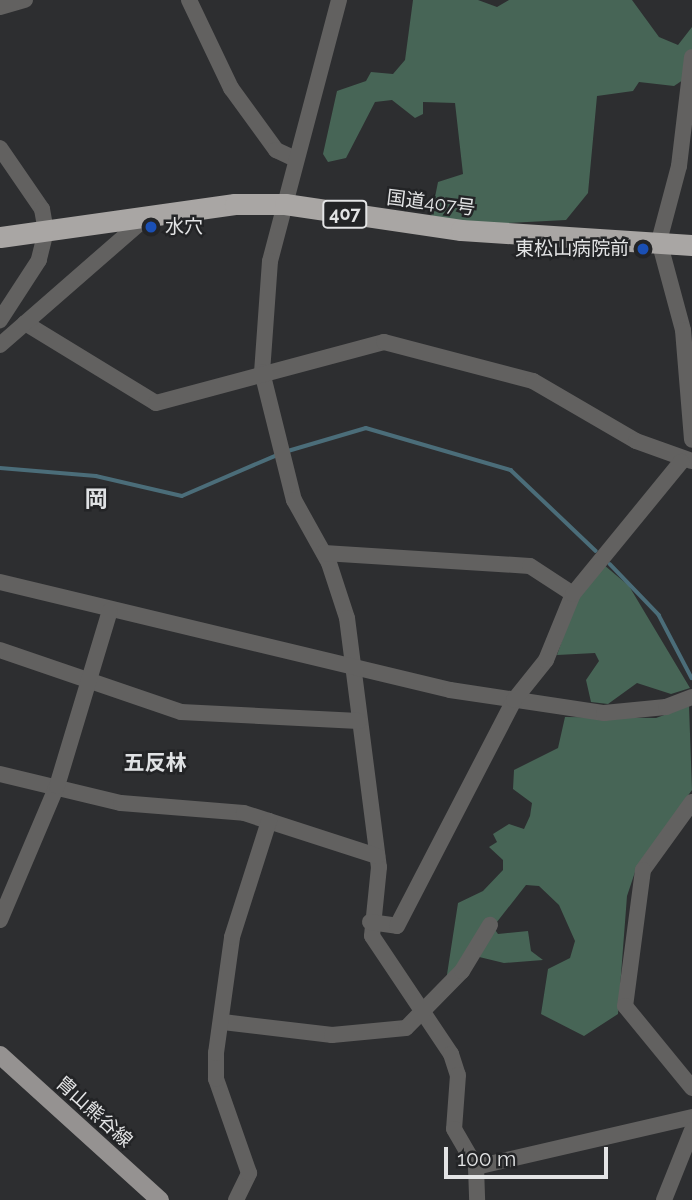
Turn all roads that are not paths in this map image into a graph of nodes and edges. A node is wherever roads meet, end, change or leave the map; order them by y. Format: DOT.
graph roads {
  1 [pos="24,0"];
  2 [pos="189,0"];
  3 [pos="339,0"];
  4 [pos="0,7"];
  5 [pos="692,57"];
  6 [pos="0,148"];
  7 [pos="295,159"];
  8 [pos="285,204"];
  9 [pos="150,215"];
  10 [pos="46,231"];
  11 [pos="0,237"];
  12 [pos="659,241"];
  13 [pos="692,245"];
  14 [pos="0,320"];
  15 [pos="25,323"];
  16 [pos="0,345"];
  17 [pos="262,372"];
  18 [pos="688,382"];
  19 [pos="692,440"];
  20 [pos="687,461"];
  21 [pos="324,553"];
  22 [pos="0,582"];
  23 [pos="573,594"];
  24 [pos="110,611"];
  25 [pos="0,650"];
  26 [pos="353,665"];
  27 [pos="89,681"];
  28 [pos="692,696"];
  29 [pos="514,700"];
  30 [pos="359,721"];
  31 [pos="0,774"];
  32 [pos="57,786"];
  33 [pos="692,802"];
  34 [pos="269,821"];
  35 [pos="377,856"];
  36 [pos="0,920"];
  37 [pos="370,922"];
  38 [pos="491,925"];
  39 [pos="425,1013"];
  40 [pos="223,1022"];
  41 [pos="0,1056"];
  42 [pos="692,1088"];
  43 [pos="692,1117"];
  44 [pos="692,1130"];
  45 [pos="476,1167"];
  46 [pos="160,1200"];
  47 [pos="236,1200"];
  48 [pos="477,1200"];
  49 [pos="664,1200"];
  1 -- 4 [label="street"];
  2 -- 7 [label="street"];
  3 -- 7 [label="street"];
  5 -- 12 [label="street"];
  6 -- 10 [label="street"];
  7 -- 8 [label="street"];
  8 -- 9 [label="highway, 国道407号 / 407"];
  8 -- 12 [label="highway, 国道407号 / 407"];
  8 -- 17 [label="street"];
  9 -- 10 [label="highway, 国道407号 / 407"];
  9 -- 15 [label="street"];
  10 -- 11 [label="highway, 国道407号 / 407"];
  10 -- 14 [label="street"];
  12 -- 13 [label="highway, 国道407号 / 407"];
  12 -- 18 [label="street"];
  15 -- 16 [label="street"];
  15 -- 17 [label="street"];
  17 -- 20 [label="street"];
  17 -- 21 [label="street"];
  18 -- 19 [label="street"];
  20 -- 23 [label="street"];
  21 -- 23 [label="street"];
  21 -- 26 [label="street"];
  22 -- 24 [label="street"];
  23 -- 29 [label="street"];
  24 -- 26 [label="street"];
  24 -- 27 [label="street"];
  25 -- 27 [label="street"];
  26 -- 29 [label="street"];
  26 -- 30 [label="street"];
  27 -- 30 [label="street"];
  27 -- 32 [label="street"];
  28 -- 29 [label="street"];
  29 -- 37 [label="street"];
  30 -- 35 [label="street"];
  31 -- 32 [label="street"];
  32 -- 34 [label="street"];
  32 -- 36 [label="street"];
  33 -- 42 [label="street"];
  34 -- 35 [label="street"];
  34 -- 40 [label="street"];
  35 -- 37 [label="street"];
  37 -- 39 [label="street"];
  38 -- 39 [label="street"];
  39 -- 40 [label="street"];
  39 -- 45 [label="street"];
  40 -- 47 [label="street"];
  41 -- 46 [label="main road, 胄山熊谷線"];
  43 -- 45 [label="street"];
  44 -- 49 [label="street"];
  45 -- 48 [label="street"];
}
